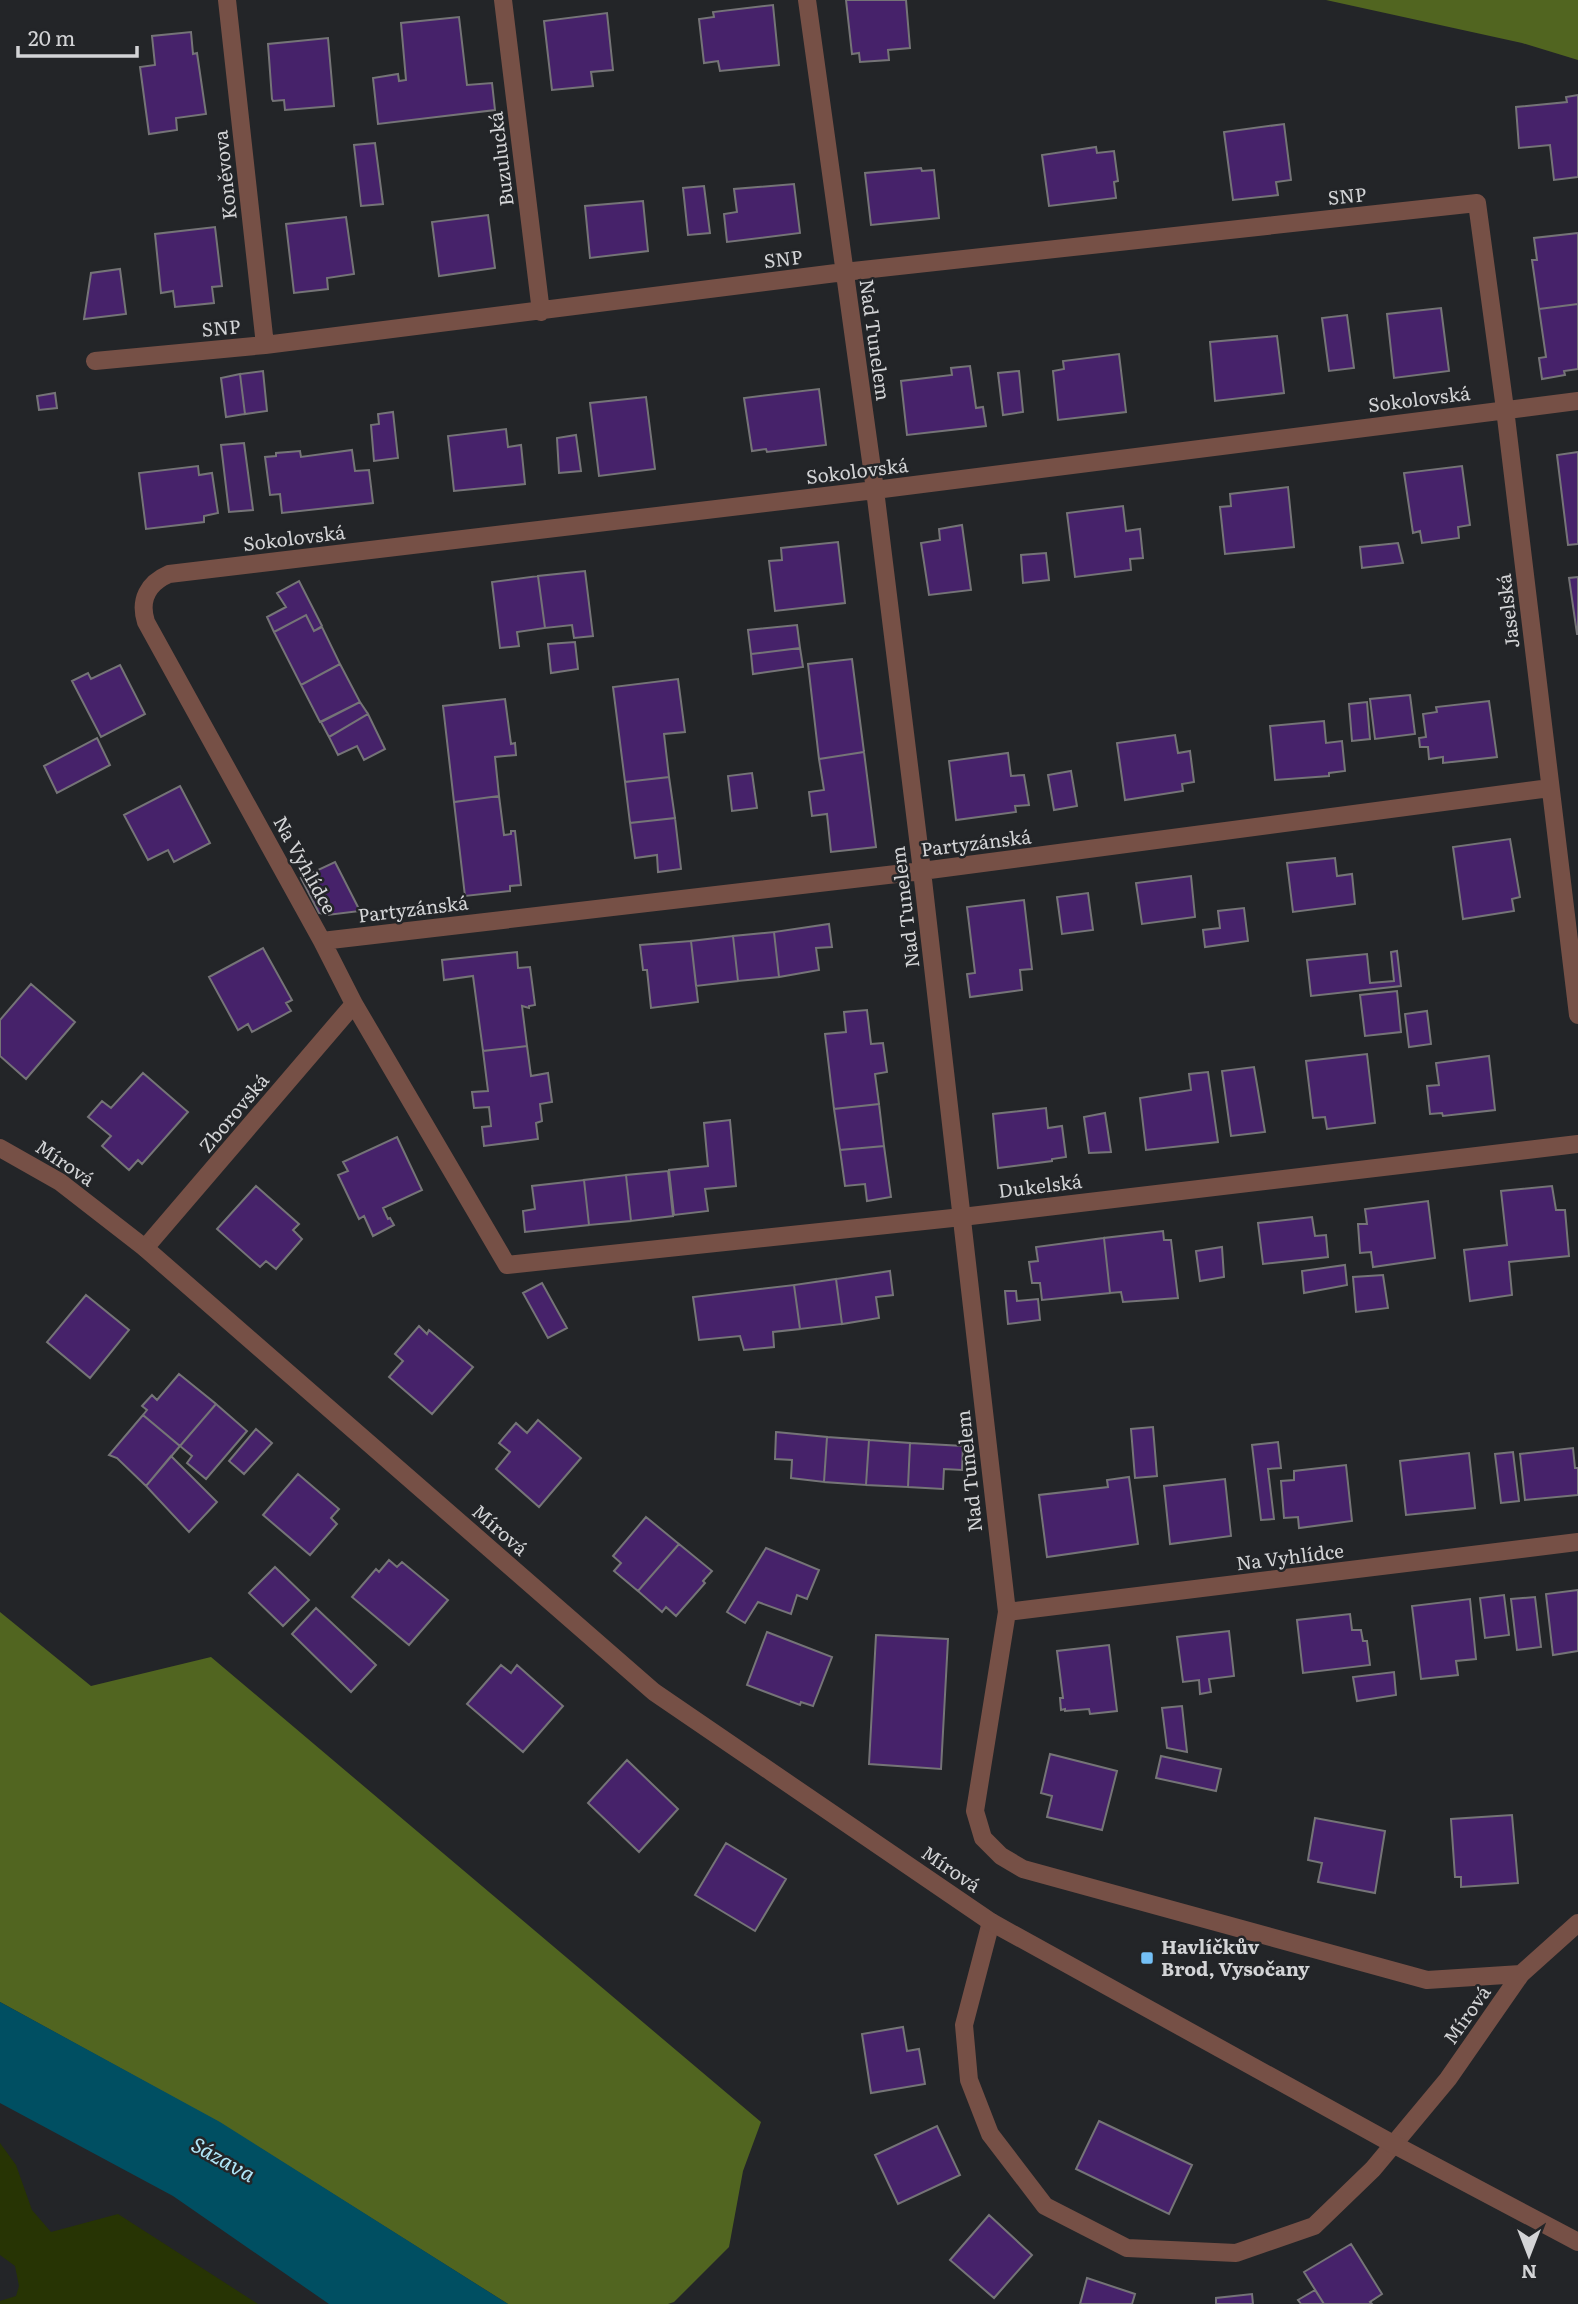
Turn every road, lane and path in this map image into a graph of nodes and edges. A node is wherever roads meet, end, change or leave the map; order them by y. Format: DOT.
graph roads {
  1 [pos="227,0"];
  2 [pos="503,0"];
  3 [pos="807,0"];
  4 [pos="1477,203"];
  5 [pos="844,272"];
  6 [pos="541,312"];
  7 [pos="265,345"];
  8 [pos="95,361"];
  9 [pos="1578,401"];
  10 [pos="1505,409"];
  11 [pos="875,490"];
  12 [pos="147,592"];
  13 [pos="1550,788"];
  14 [pos="922,871"];
  15 [pos="323,941"];
  16 [pos="354,1004"];
  17 [pos="1578,1015"];
  18 [pos="1578,1144"];
  19 [pos="0,1147"];
  20 [pos="962,1217"];
  21 [pos="145,1248"];
  22 [pos="507,1265"];
  23 [pos="1578,1542"];
  24 [pos="1007,1612"];
  25 [pos="975,1811"];
  26 [pos="991,1922"];
  27 [pos="1578,1923"];
  28 [pos="1521,1974"];
  29 [pos="1393,2144"];
  30 [pos="1578,2242"];
  1 -- 7 [label="street, Koněvova"];
  2 -- 6 [label="street, Buzulucká"];
  3 -- 5 [label="street, Nad Tunelem"];
  4 -- 5 [label="street, SNP"];
  4 -- 10 [label="street, Jaselská"];
  5 -- 6 [label="street, SNP"];
  5 -- 11 [label="street, Nad Tunelem"];
  6 -- 7 [label="street, SNP"];
  7 -- 8 [label="street, SNP"];
  9 -- 10 [label="street, Sokolovská"];
  10 -- 11 [label="street, Sokolovská"];
  10 -- 13 [label="street, Jaselská"];
  11 -- 12 [label="street, Sokolovská"];
  11 -- 14 [label="street, Nad Tunelem"];
  12 -- 15 [label="street, Na Vyhlídce"];
  13 -- 14 [label="street, Partyzánská"];
  13 -- 17 [label="street, Jaselská"];
  14 -- 15 [label="street, Partyzánská"];
  14 -- 20 [label="street, Nad Tunelem"];
  15 -- 16 [label="street, Na Vyhlídce"];
  16 -- 21 [label="street, Zborovská"];
  16 -- 22 [label="street, Na Vyhlídce"];
  18 -- 20 [label="street, Dukelská"];
  19 -- 21 [label="street, Mírová"];
  20 -- 22 [label="street, Dukelská"];
  20 -- 24 [label="street, Nad Tunelem"];
  21 -- 26 [label="street, Mírová"];
  23 -- 24 [label="street, Na Vyhlídce"];
  24 -- 25 [label="street, Nad Tunelem"];
  25 -- 28 [label="street, Mírová"];
  26 -- 29 [label="street, Mírová"];
  26 -- 29 [label="street, Mírová"];
  27 -- 28 [label="street, Mírová"];
  28 -- 29 [label="street, Mírová"];
  29 -- 30 [label="street, Mírová"];
}
